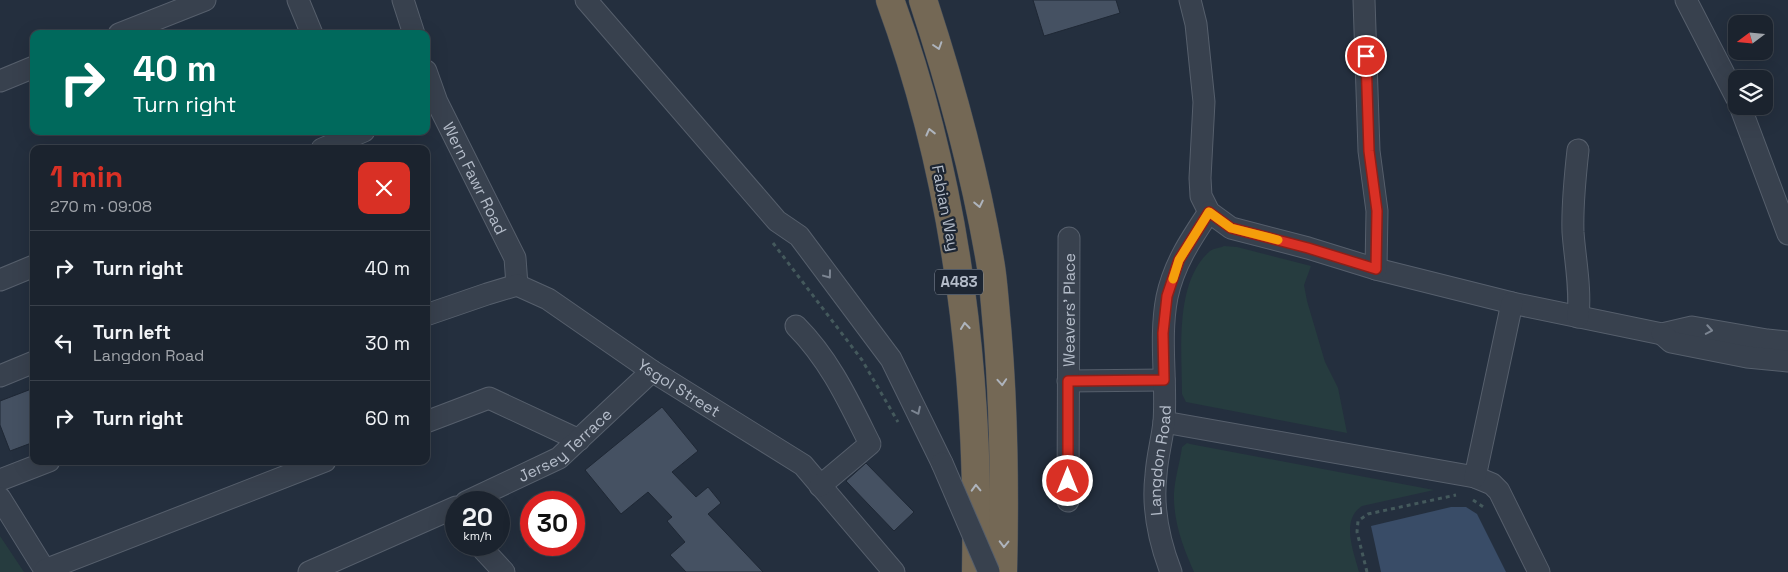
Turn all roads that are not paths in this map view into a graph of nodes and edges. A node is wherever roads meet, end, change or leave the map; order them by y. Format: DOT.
graph roads {
  1 [pos="205,0"];
  2 [pos="298,0"];
  3 [pos="402,0"];
  4 [pos="586,0"];
  5 [pos="923,0"];
  6 [pos="1190,0"];
  7 [pos="1364,0"];
  8 [pos="1686,0"];
  9 [pos="889,2"];
  10 [pos="129,30"];
  11 [pos="310,30"];
  12 [pos="413,30"];
  13 [pos="30,70"];
  14 [pos="0,81"];
  15 [pos="1728,82"];
  16 [pos="432,104"];
  17 [pos="1743,115"];
  18 [pos="351,135"];
  19 [pos="330,145"];
  20 [pos="1578,150"];
  21 [pos="1209,212"];
  22 [pos="1788,234"];
  23 [pos="1068,238"];
  24 [pos="30,268"];
  25 [pos="1376,269"];
  26 [pos="0,280"];
  27 [pos="517,285"];
  28 [pos="1512,303"];
  29 [pos="430,314"];
  30 [pos="1578,317"];
  31 [pos="796,326"];
  32 [pos="1662,334"];
  33 [pos="1778,341"];
  34 [pos="1788,360"];
  35 [pos="30,364"];
  36 [pos="652,371"];
  37 [pos="0,376"];
  38 [pos="1164,380"];
  39 [pos="1068,381"];
  40 [pos="430,420"];
  41 [pos="1164,422"];
  42 [pos="579,440"];
  43 [pos="38,465"];
  44 [pos="315,465"];
  45 [pos="0,480"];
  46 [pos="820,486"];
  47 [pos="1469,490"];
  48 [pos="495,491"];
  49 [pos="0,498"];
  50 [pos="1068,501"];
  51 [pos="445,515"];
  52 [pos="489,556"];
  53 [pos="46,571"];
  54 [pos="309,572"];
  55 [pos="504,572"];
  56 [pos="894,572"];
  57 [pos="976,572"];
  58 [pos="988,572"];
  59 [pos="1003,572"];
  60 [pos="1171,572"];
  61 [pos="1539,572"];
  1 -- 10 [label="street"];
  2 -- 11 [label="street"];
  3 -- 12 [label="street"];
  4 -- 58 [label="street, one-way, bridge"];
  5 -- 59 [label="highway, Fabian Way / A483, one-way"];
  6 -- 21 [label="street"];
  7 -- 25 [label="street"];
  8 -- 15 [label="street"];
  57 -- 9 [label="highway, Fabian Way / A483, one-way"];
  13 -- 14 [label="street"];
  16 -- 27 [label="street, Wern Fawr Road"];
  17 -- 22 [label="street"];
  18 -- 19 [label="street"];
  20 -- 30 [label="street"];
  21 -- 25 [label="street"];
  21 -- 38 [label="street, Langdon Road"];
  23 -- 39 [label="street, Weavers' Place"];
  24 -- 26 [label="street"];
  25 -- 28 [label="street"];
  27 -- 29 [label="street"];
  27 -- 36 [label="street, Ysgol Street"];
  28 -- 30 [label="street"];
  28 -- 47 [label="street"];
  30 -- 32 [label="street"];
  31 -- 46 [label="street"];
  32 -- 33 [label="street, one-way"];
  32 -- 34 [label="street"];
  35 -- 37 [label="street"];
  36 -- 42 [label="street, Jersey Terrace"];
  36 -- 46 [label="street, Ysgol Street"];
  38 -- 39 [label="street"];
  38 -- 41 [label="street, Langdon Road"];
  39 -- 50 [label="street, Weavers' Place"];
  40 -- 42 [label="street"];
  41 -- 47 [label="street"];
  41 -- 60 [label="street, Langdon Road"];
  42 -- 48 [label="street, Jersey Terrace"];
  43 -- 45 [label="street"];
  44 -- 53 [label="street"];
  46 -- 56 [label="street, Ysgol Street"];
  47 -- 61 [label="street"];
  49 -- 53 [label="street"];
  51 -- 54 [label="street, Jersey Terrace"];
  52 -- 55 [label="street"];
}
